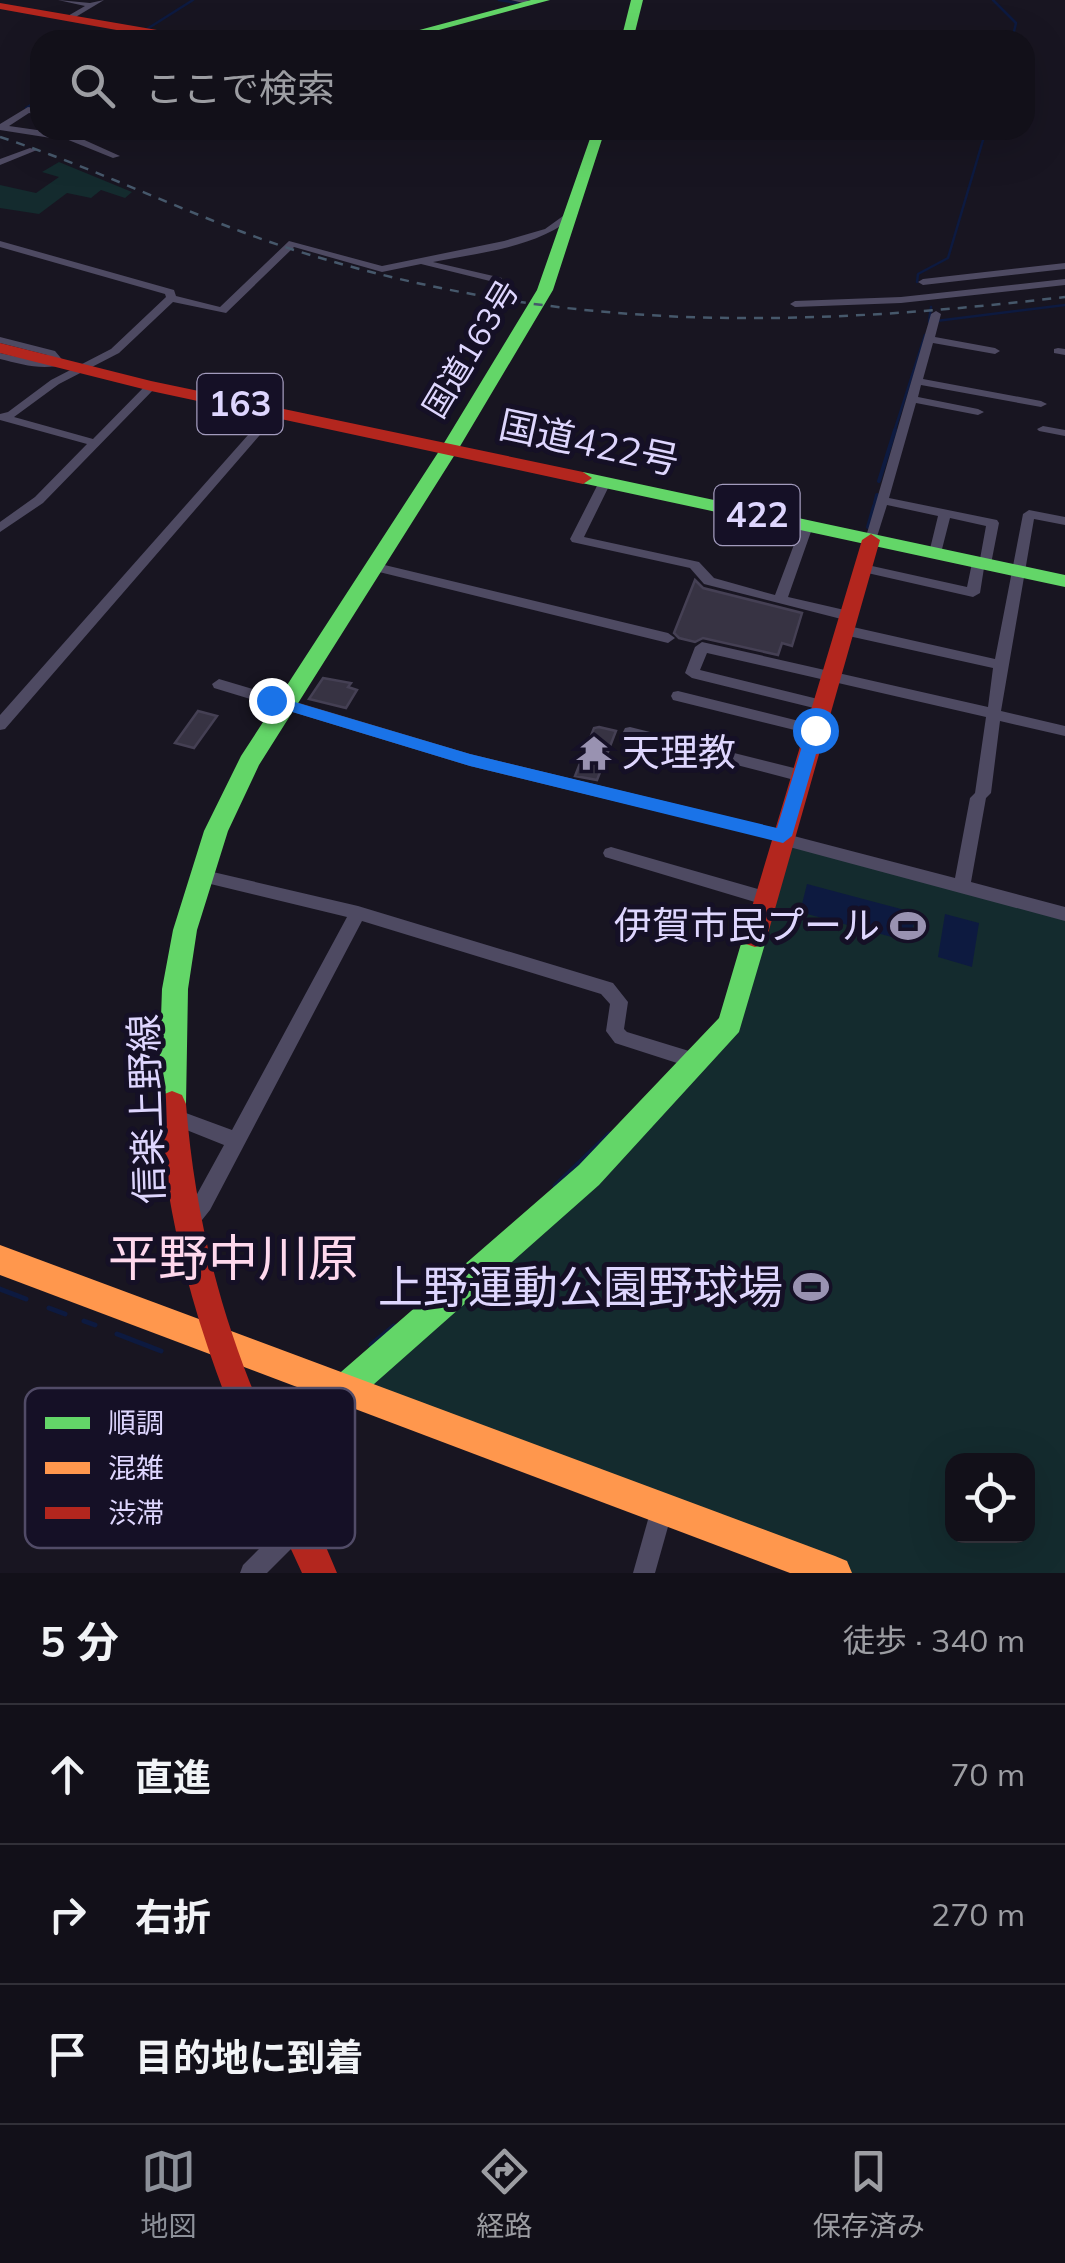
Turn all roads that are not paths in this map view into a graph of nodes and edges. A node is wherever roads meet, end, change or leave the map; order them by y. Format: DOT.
graph roads {
  1 [pos="636,0"];
  2 [pos="530,1"];
  3 [pos="96,3"];
  4 [pos="0,6"];
  5 [pos="66,9"];
  6 [pos="151,30"];
  7 [pos="424,30"];
  8 [pos="629,30"];
  9 [pos="30,110"];
  10 [pos="0,127"];
  11 [pos="30,130"];
  12 [pos="59,140"];
  13 [pos="82,140"];
  14 [pos="596,140"];
  15 [pos="116,156"];
  16 [pos="0,162"];
  17 [pos="573,213"];
  18 [pos="0,244"];
  19 [pos="425,260"];
  20 [pos="1065,266"];
  21 [pos="498,280"];
  22 [pos="923,282"];
  23 [pos="1065,282"];
  24 [pos="171,298"];
  25 [pos="795,304"];
  26 [pos="935,319"];
  27 [pos="928,339"];
  28 [pos="0,344"];
  29 [pos="995,351"];
  30 [pos="0,356"];
  31 [pos="60,362"];
  32 [pos="85,370"];
  33 [pos="916,381"];
  34 [pos="151,386"];
  35 [pos="911,399"];
  36 [pos="1041,404"];
  37 [pos="275,410"];
  38 [pos="978,412"];
  39 [pos="2,417"];
  40 [pos="1043,429"];
  41 [pos="1065,433"];
  42 [pos="96,443"];
  43 [pos="450,448"];
  44 [pos="605,482"];
  45 [pos="881,500"];
  46 [pos="945,513"];
  47 [pos="1065,521"];
  48 [pos="807,526"];
  49 [pos="0,528"];
  50 [pos="870,540"];
  51 [pos="935,554"];
  52 [pos="982,563"];
  53 [pos="372,566"];
  54 [pos="863,568"];
  55 [pos="1017,571"];
  56 [pos="1065,582"];
  57 [pos="775,599"];
  58 [pos="846,623"];
  59 [pos="668,638"];
  60 [pos="1000,665"];
  61 [pos="830,676"];
  62 [pos="219,684"];
  63 [pos="678,696"];
  64 [pos="285,705"];
  65 [pos="822,705"];
  66 [pos="995,714"];
  67 [pos="0,726"];
  68 [pos="815,730"];
  69 [pos="630,732"];
  70 [pos="1065,732"];
  71 [pos="802,776"];
  72 [pos="783,837"];
  73 [pos="611,854"];
  74 [pos="200,875"];
  75 [pos="962,886"];
  76 [pos="765,898"];
  77 [pos="358,914"];
  78 [pos="1065,914"];
  79 [pos="692,1066"];
  80 [pos="175,1116"];
  81 [pos="237,1141"];
  82 [pos="186,1222"];
  83 [pos="0,1260"];
  84 [pos="218,1343"];
  85 [pos="238,1388"];
  86 [pos="342,1388"];
  87 [pos="346,1388"];
  88 [pos="355,1393"];
  89 [pos="662,1509"];
  90 [pos="276,1548"];
  91 [pos="308,1548"];
  92 [pos="250,1573"];
  93 [pos="320,1573"];
  94 [pos="644,1573"];
  95 [pos="835,1573"];
  1 -- 8 [label="main road"];
  2 -- 7 [label="main road"];
  3 -- 5 [label="street"];
  3 -- 5 [label="street"];
  4 -- 5 [label="main road"];
  5 -- 6 [label="main road"];
  9 -- 10 [label="street"];
  10 -- 11 [label="street"];
  12 -- 16 [label="street"];
  13 -- 15 [label="street"];
  14 -- 17 [label="main road, 国道163号"];
  17 -- 19 [label="street"];
  17 -- 43 [label="main road, 国道163号"];
  18 -- 24 [label="street"];
  19 -- 21 [label="street"];
  19 -- 24 [label="street"];
  20 -- 22 [label="street"];
  23 -- 25 [label="street"];
  24 -- 32 [label="street"];
  26 -- 27 [label="street"];
  27 -- 29 [label="street"];
  27 -- 33 [label="street"];
  28 -- 31 [label="main road, 国道163号 / 163"];
  28 -- 31 [label="street"];
  30 -- 31 [label="street"];
  31 -- 32 [label="main road, 国道163号 / 163"];
  32 -- 34 [label="main road, 国道163号 / 163"];
  32 -- 39 [label="street"];
  33 -- 35 [label="street"];
  33 -- 36 [label="street"];
  34 -- 37 [label="main road, 国道163号 / 163"];
  34 -- 42 [label="street"];
  35 -- 38 [label="street"];
  35 -- 45 [label="street"];
  37 -- 43 [label="main road, 国道163号 / 163"];
  37 -- 67 [label="street"];
  39 -- 42 [label="street"];
  40 -- 41 [label="street"];
  42 -- 49 [label="street"];
  43 -- 44 [label="main road, 国道422号 / 422"];
  43 -- 53 [label="main road, 信楽上野線"];
  44 -- 48 [label="main road, 国道422号 / 422"];
  44 -- 57 [label="street"];
  45 -- 46 [label="street"];
  45 -- 50 [label="street"];
  46 -- 51 [label="street"];
  46 -- 52 [label="street"];
  47 -- 55 [label="street"];
  48 -- 50 [label="main road, 国道422号 / 422"];
  48 -- 57 [label="street"];
  50 -- 51 [label="main road, 国道422号 / 422"];
  50 -- 54 [label="main road"];
  51 -- 52 [label="main road, 国道422号 / 422"];
  52 -- 54 [label="street"];
  52 -- 55 [label="main road, 国道422号 / 422"];
  53 -- 59 [label="street"];
  53 -- 64 [label="main road, 信楽上野線"];
  54 -- 58 [label="main road"];
  55 -- 56 [label="main road, 国道422号 / 422"];
  55 -- 60 [label="street"];
  57 -- 58 [label="street"];
  58 -- 60 [label="street"];
  58 -- 61 [label="main road"];
  60 -- 66 [label="street"];
  61 -- 65 [label="main road"];
  61 -- 65 [label="street"];
  61 -- 66 [label="street"];
  62 -- 64 [label="street"];
  63 -- 68 [label="street"];
  64 -- 72 [label="street"];
  64 -- 74 [label="main road, 信楽上野線"];
  65 -- 68 [label="main road"];
  66 -- 70 [label="street"];
  66 -- 75 [label="street"];
  68 -- 71 [label="main road"];
  69 -- 71 [label="street"];
  71 -- 72 [label="main road"];
  72 -- 75 [label="street"];
  72 -- 76 [label="main road"];
  73 -- 76 [label="street"];
  74 -- 77 [label="street"];
  74 -- 80 [label="main road, 信楽上野線"];
  75 -- 78 [label="street"];
  76 -- 79 [label="main road"];
  77 -- 79 [label="street"];
  77 -- 81 [label="street"];
  79 -- 87 [label="main road"];
  80 -- 81 [label="street"];
  80 -- 82 [label="main road, 信楽上野線"];
  81 -- 82 [label="street"];
  82 -- 84 [label="main road, 信楽上野線"];
  83 -- 84 [label="main road"];
  84 -- 85 [label="main road, 信楽上野線"];
  84 -- 86 [label="main road"];
  88 -- 89 [label="main road"];
  89 -- 94 [label="street"];
  89 -- 95 [label="main road"];
  90 -- 92 [label="street"];
  91 -- 93 [label="main road, 信楽上野線"];
}
